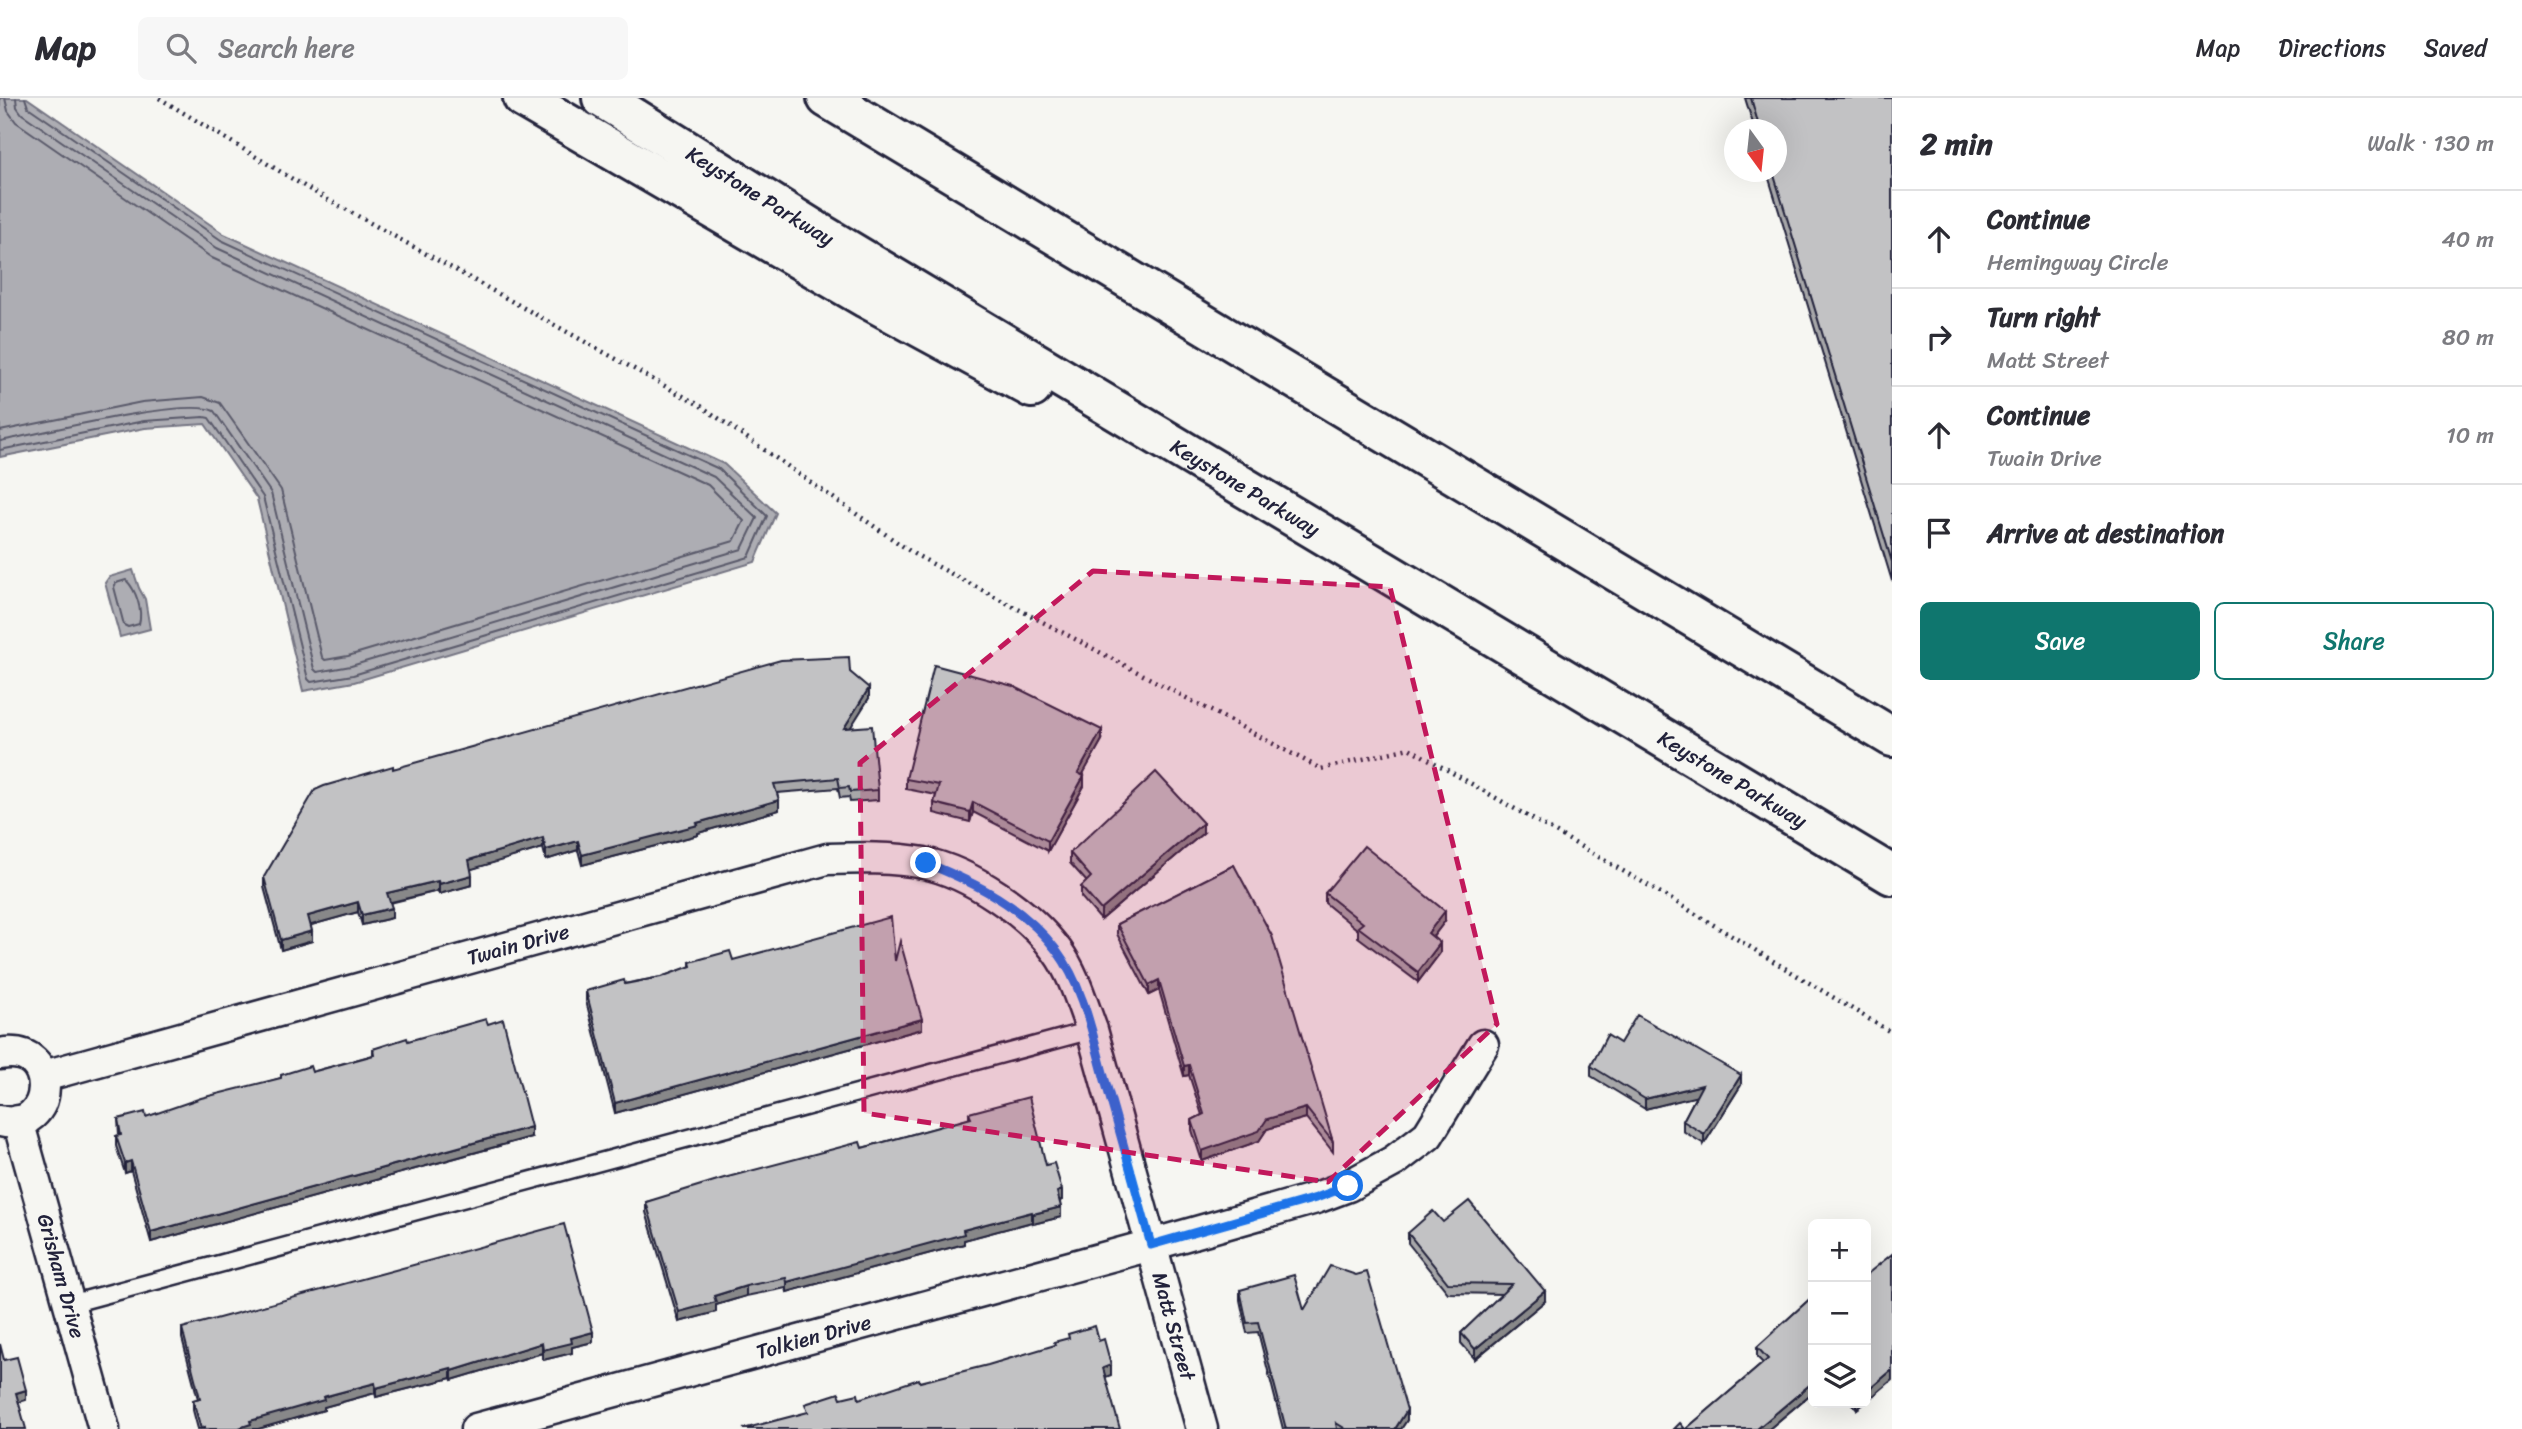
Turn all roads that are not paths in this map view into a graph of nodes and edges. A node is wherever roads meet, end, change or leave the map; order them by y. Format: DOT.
graph roads {
  1 [pos="523,98"];
  2 [pos="603,98"];
  3 [pos="827,98"];
  4 [pos="873,98"];
  5 [pos="1117,270"];
  6 [pos="1563,677"];
  7 [pos="1892,737"];
  8 [pos="1892,874"];
  9 [pos="991,892"];
  10 [pos="1091,1030"];
  11 [pos="1483,1045"];
  12 [pos="0,1053"];
  13 [pos="44,1076"];
  14 [pos="9,1121"];
  15 [pos="1151,1245"];
  16 [pos="70,1304"];
  17 [pos="104,1429"];
  18 [pos="476,1429"];
  19 [pos="1202,1429"];
  1 -- 6 [label="highway"];
  2 -- 6 [label="highway, Keystone Parkway"];
  3 -- 5 [label="highway"];
  4 -- 5 [label="highway"];
  5 -- 7 [label="highway"];
  6 -- 8 [label="highway, Keystone Parkway"];
  9 -- 10 [label="street, Matt Street"];
  9 -- 13 [label="street, Twain Drive"];
  10 -- 15 [label="street, Matt Street"];
  10 -- 16 [label="lane"];
  11 -- 15 [label="street, Tolkien Drive"];
  12 -- 13 [label="street"];
  13 -- 14 [label="street"];
  14 -- 16 [label="street, Grisham Drive"];
  15 -- 18 [label="street, Tolkien Drive"];
  15 -- 19 [label="street, Matt Street"];
  16 -- 17 [label="street, Grisham Drive"];
}
